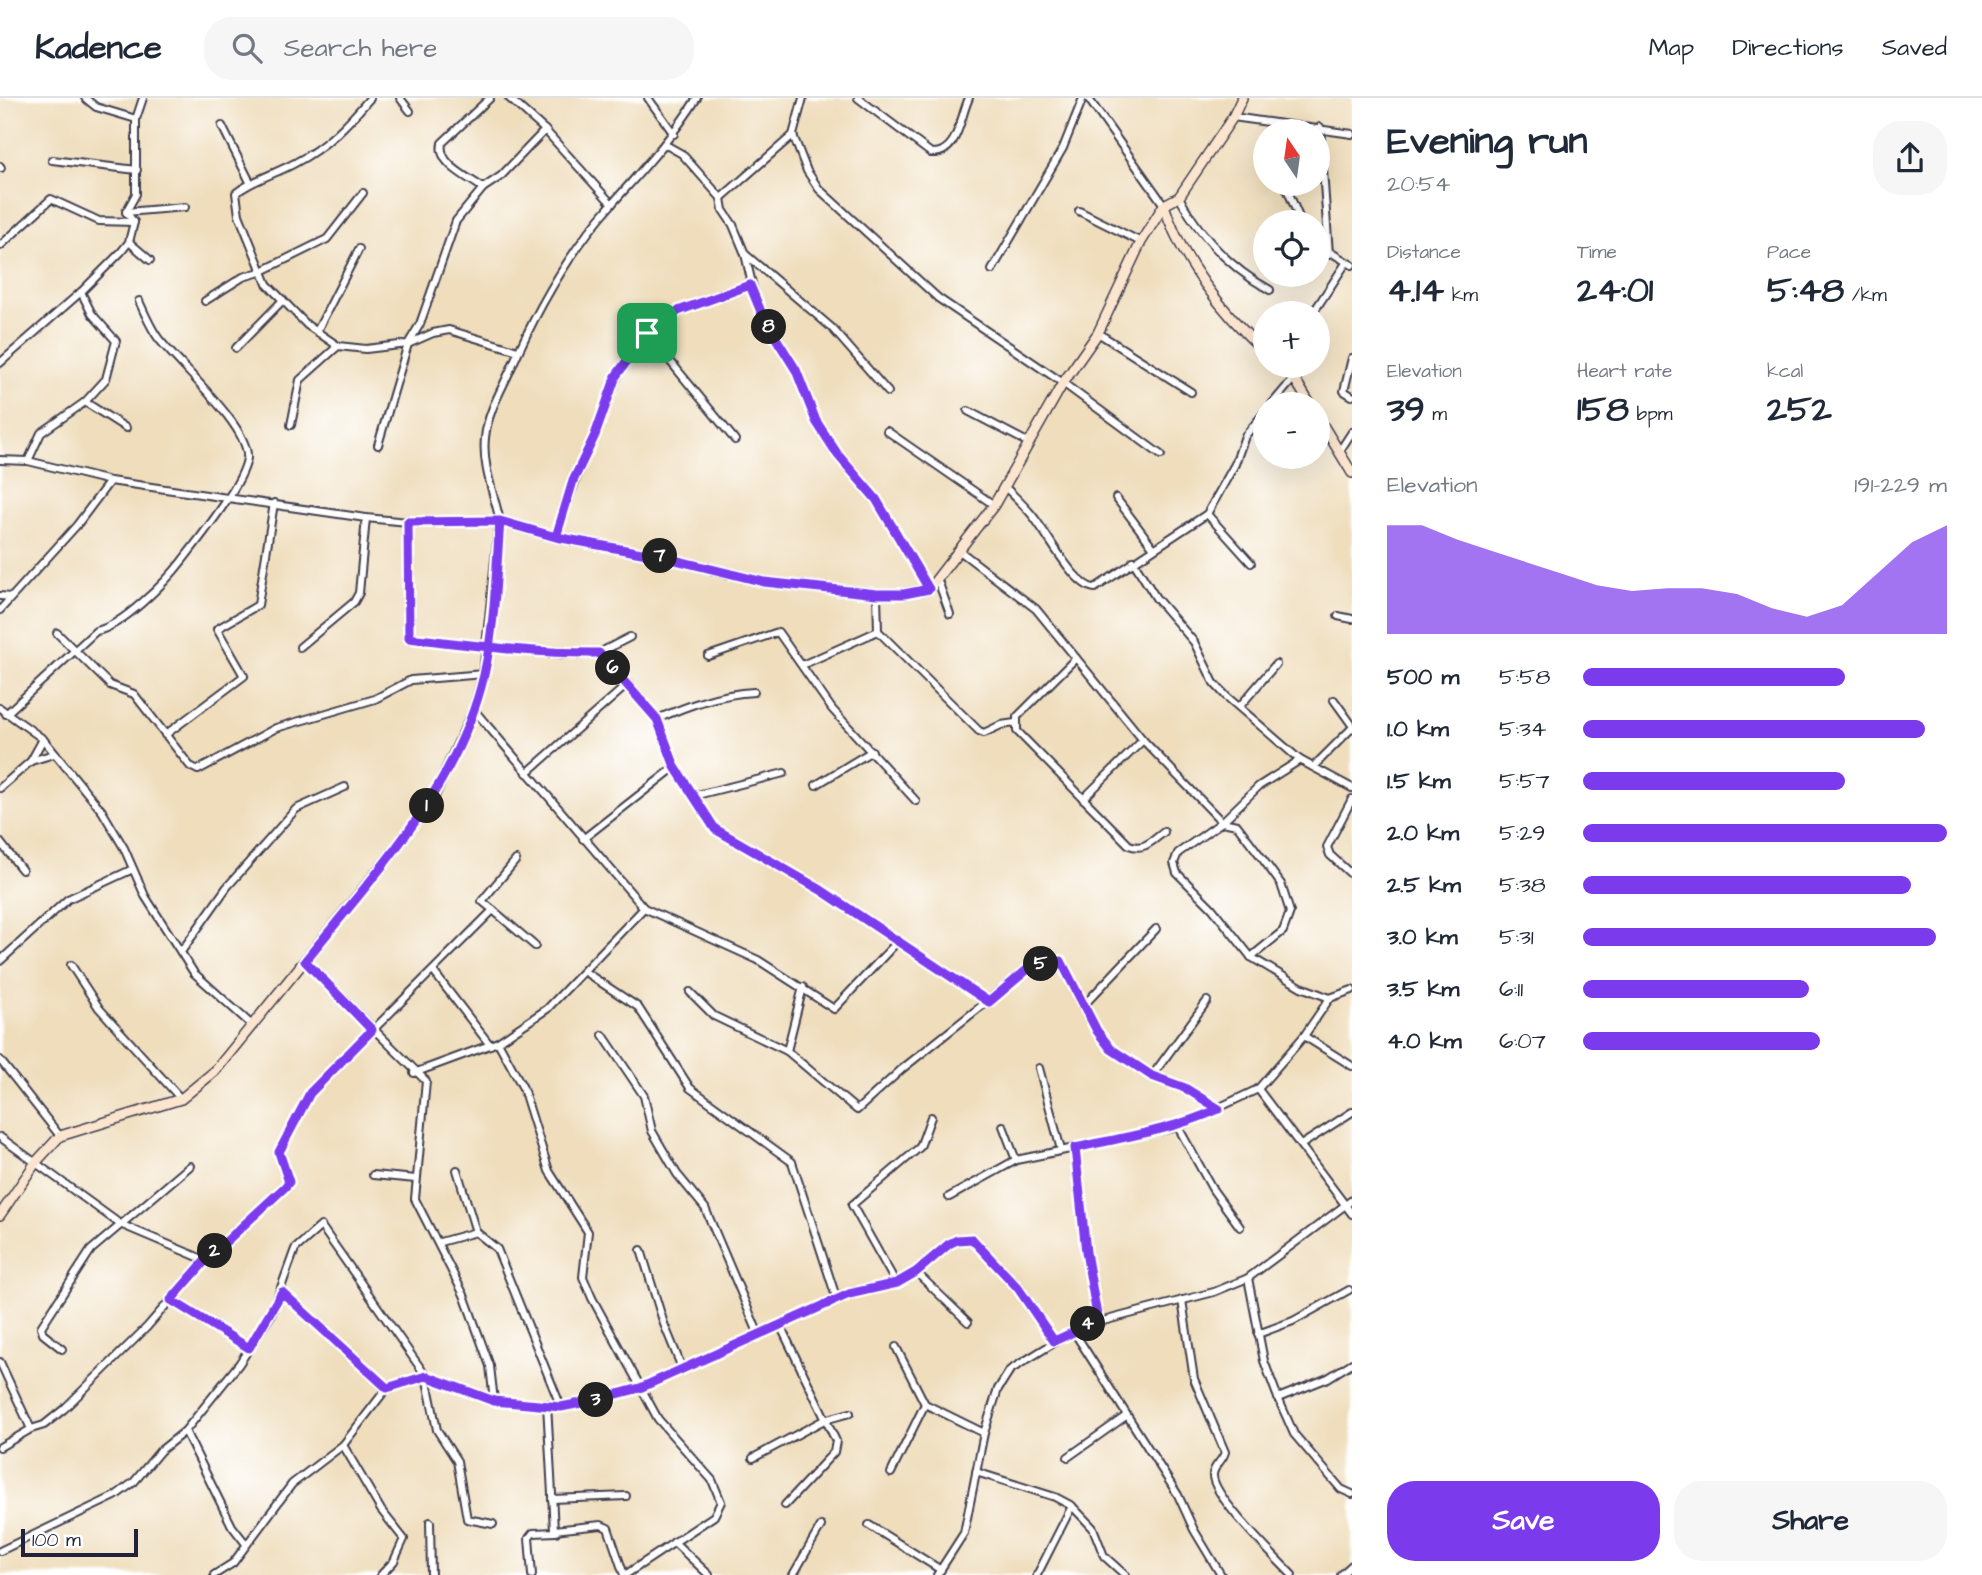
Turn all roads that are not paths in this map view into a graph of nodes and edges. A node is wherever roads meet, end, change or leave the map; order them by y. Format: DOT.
graph roads {
  1 [pos="85,98"];
  2 [pos="143,98"];
  3 [pos="370,98"];
  4 [pos="400,98"];
  5 [pos="490,98"];
  6 [pos="509,98"];
  7 [pos="648,98"];
  8 [pos="698,98"];
  9 [pos="803,98"];
  10 [pos="858,98"];
  11 [pos="969,98"];
  12 [pos="1083,98"];
  13 [pos="1088,98"];
  14 [pos="1242,98"];
  15 [pos="410,111"];
  16 [pos="1233,117"];
  17 [pos="136,119"];
  18 [pos="1253,119"];
  19 [pos="222,126"];
  20 [pos="1330,129"];
  21 [pos="545,130"];
  22 [pos="674,134"];
  23 [pos="1352,134"];
  24 [pos="793,135"];
  25 [pos="666,145"];
  26 [pos="52,160"];
  27 [pos="137,170"];
  28 [pos="250,182"];
  29 [pos="483,188"];
  30 [pos="363,193"];
  31 [pos="1179,197"];
  32 [pos="721,198"];
  33 [pos="612,204"];
  34 [pos="1164,205"];
  35 [pos="185,207"];
  36 [pos="1079,211"];
  37 [pos="126,212"];
  38 [pos="134,222"];
  39 [pos="129,242"];
  40 [pos="1141,242"];
  41 [pos="0,246"];
  42 [pos="359,250"];
  43 [pos="745,254"];
  44 [pos="1330,254"];
  45 [pos="150,260"];
  46 [pos="1349,264"];
  47 [pos="992,270"];
  48 [pos="260,272"];
  49 [pos="750,285"];
  50 [pos="1270,290"];
  51 [pos="81,292"];
  52 [pos="282,300"];
  53 [pos="205,301"];
  54 [pos="1321,301"];
  55 [pos="139,302"];
  56 [pos="317,331"];
  57 [pos="647,333"];
  58 [pos="1098,333"];
  59 [pos="1253,338"];
  60 [pos="408,344"];
  61 [pos="338,346"];
  62 [pos="236,348"];
  63 [pos="518,351"];
  64 [pos="1352,358"];
  65 [pos="0,363"];
  66 [pos="1294,378"];
  67 [pos="1063,383"];
  68 [pos="1191,392"];
  69 [pos="1282,392"];
  70 [pos="1303,392"];
  71 [pos="888,393"];
  72 [pos="1352,396"];
  73 [pos="85,402"];
  74 [pos="968,411"];
  75 [pos="291,425"];
  76 [pos="1253,426"];
  77 [pos="126,428"];
  78 [pos="887,431"];
  79 [pos="1352,432"];
  80 [pos="1330,437"];
  81 [pos="735,440"];
  82 [pos="1029,443"];
  83 [pos="378,445"];
  84 [pos="1339,452"];
  85 [pos="1161,455"];
  86 [pos="0,460"];
  87 [pos="28,461"];
  88 [pos="1352,473"];
  89 [pos="110,481"];
  90 [pos="1005,487"];
  91 [pos="226,497"];
  92 [pos="1116,498"];
  93 [pos="274,503"];
  94 [pos="994,505"];
  95 [pos="1207,514"];
  96 [pos="366,518"];
  97 [pos="500,521"];
  98 [pos="408,522"];
  99 [pos="556,537"];
  100 [pos="1153,547"];
  101 [pos="961,552"];
  102 [pos="1133,561"];
  103 [pos="1251,563"];
  104 [pos="936,576"];
  105 [pos="929,589"];
  106 [pos="877,594"];
  107 [pos="0,596"];
  108 [pos="11,597"];
  109 [pos="0,610"];
  110 [pos="950,614"];
  111 [pos="1338,616"];
  112 [pos="1352,619"];
  113 [pos="878,631"];
  114 [pos="57,633"];
  115 [pos="630,637"];
  116 [pos="488,646"];
  117 [pos="300,647"];
  118 [pos="74,652"];
  119 [pos="599,653"];
  120 [pos="708,656"];
  121 [pos="1076,658"];
  122 [pos="1276,664"];
  123 [pos="802,666"];
  124 [pos="484,674"];
  125 [pos="628,684"];
  126 [pos="754,692"];
  127 [pos="1334,700"];
  128 [pos="1240,706"];
  129 [pos="0,708"];
  130 [pos="474,710"];
  131 [pos="6,714"];
  132 [pos="657,719"];
  133 [pos="1015,723"];
  134 [pos="1352,726"];
  135 [pos="165,734"];
  136 [pos="43,739"];
  137 [pos="1143,740"];
  138 [pos="872,751"];
  139 [pos="54,754"];
  140 [pos="1300,760"];
  141 [pos="31,761"];
  142 [pos="675,767"];
  143 [pos="1313,767"];
  144 [pos="527,773"];
  145 [pos="784,773"];
  146 [pos="816,785"];
  147 [pos="345,787"];
  148 [pos="0,788"];
  149 [pos="1352,788"];
  150 [pos="694,796"];
  151 [pos="1083,799"];
  152 [pos="1352,799"];
  153 [pos="916,801"];
  154 [pos="1222,822"];
  155 [pos="1164,832"];
  156 [pos="583,839"];
  157 [pos="0,842"];
  158 [pos="516,860"];
  159 [pos="133,869"];
  160 [pos="22,870"];
  161 [pos="1352,876"];
  162 [pos="644,908"];
  163 [pos="493,910"];
  164 [pos="1156,929"];
  165 [pos="898,942"];
  166 [pos="535,946"];
  167 [pos="181,952"];
  168 [pos="1251,957"];
  169 [pos="0,961"];
  170 [pos="305,961"];
  171 [pos="71,965"];
  172 [pos="433,971"];
  173 [pos="585,972"];
  174 [pos="803,987"];
  175 [pos="1352,990"];
  176 [pos="690,992"];
  177 [pos="1331,998"];
  178 [pos="989,1002"];
  179 [pos="1207,1002"];
  180 [pos="1083,1006"];
  181 [pos="253,1026"];
  182 [pos="372,1030"];
  183 [pos="603,1035"];
  184 [pos="1304,1036"];
  185 [pos="498,1042"];
  186 [pos="490,1045"];
  187 [pos="787,1051"];
  188 [pos="0,1060"];
  189 [pos="1352,1066"];
  190 [pos="1039,1068"];
  191 [pos="414,1073"];
  192 [pos="1152,1076"];
  193 [pos="1258,1089"];
  194 [pos="181,1098"];
  195 [pos="1219,1109"];
  196 [pos="1352,1112"];
  197 [pos="931,1117"];
  198 [pos="1003,1126"];
  199 [pos="1178,1127"];
  200 [pos="60,1136"];
  201 [pos="0,1137"];
  202 [pos="1301,1145"];
  203 [pos="1075,1148"];
  204 [pos="1061,1150"];
  205 [pos="1016,1160"];
  206 [pos="36,1163"];
  207 [pos="190,1166"];
  208 [pos="457,1170"];
  209 [pos="373,1175"];
  210 [pos="416,1179"];
  211 [pos="949,1197"];
  212 [pos="1349,1202"];
  213 [pos="1352,1214"];
  214 [pos="0,1215"];
  215 [pos="120,1224"];
  216 [pos="1240,1227"];
  217 [pos="476,1232"];
  218 [pos="440,1242"];
  219 [pos="641,1250"];
  220 [pos="205,1261"];
  221 [pos="916,1272"];
  222 [pos="1248,1278"];
  223 [pos="897,1283"];
  224 [pos="1349,1290"];
  225 [pos="282,1292"];
  226 [pos="171,1300"];
  227 [pos="837,1300"];
  228 [pos="1182,1300"];
  229 [pos="1098,1321"];
  230 [pos="968,1322"];
  231 [pos="780,1325"];
  232 [pos="1074,1332"];
  233 [pos="1258,1334"];
  234 [pos="759,1335"];
  235 [pos="1054,1341"];
  236 [pos="896,1347"];
  237 [pos="249,1348"];
  238 [pos="62,1349"];
  239 [pos="0,1362"];
  240 [pos="1352,1363"];
  241 [pos="682,1368"];
  242 [pos="426,1376"];
  243 [pos="387,1388"];
  244 [pos="640,1388"];
  245 [pos="1278,1398"];
  246 [pos="494,1401"];
  247 [pos="547,1404"];
  248 [pos="925,1404"];
  249 [pos="561,1407"];
  250 [pos="850,1413"];
  251 [pos="1126,1416"];
  252 [pos="824,1420"];
  253 [pos="32,1429"];
  254 [pos="185,1432"];
  255 [pos="985,1433"];
  256 [pos="343,1445"];
  257 [pos="0,1447"];
  258 [pos="1068,1457"];
  259 [pos="753,1458"];
  260 [pos="976,1472"];
  261 [pos="891,1473"];
  262 [pos="1352,1494"];
  263 [pos="626,1496"];
  264 [pos="552,1499"];
  265 [pos="785,1505"];
  266 [pos="1072,1506"];
  267 [pos="430,1522"];
  268 [pos="493,1524"];
  269 [pos="869,1525"];
  270 [pos="821,1526"];
  271 [pos="558,1532"];
  272 [pos="674,1542"];
  273 [pos="246,1544"];
  274 [pos="0,1551"];
  275 [pos="1352,1565"];
  276 [pos="939,1572"];
  277 [pos="214,1575"];
  278 [pos="381,1575"];
  279 [pos="431,1575"];
  280 [pos="532,1575"];
  281 [pos="624,1575"];
  282 [pos="709,1575"];
  283 [pos="793,1575"];
  284 [pos="1037,1575"];
  285 [pos="1125,1575"];
  286 [pos="1221,1575"];
  287 [pos="1292,1575"];
  288 [pos="1341,1575"];
  1 -- 17 [label="street"];
  2 -- 17 [label="street"];
  3 -- 28 [label="street"];
  4 -- 15 [label="street"];
  5 -- 29 [label="street"];
  6 -- 21 [label="street"];
  7 -- 22 [label="street"];
  8 -- 22 [label="street"];
  9 -- 24 [label="street"];
  10 -- 11 [label="street"];
  12 -- 47 [label="street"];
  13 -- 34 [label="street"];
  14 -- 16 [label="street"];
  16 -- 18 [label="street"];
  16 -- 31 [label="street"];
  17 -- 27 [label="street"];
  19 -- 28 [label="street"];
  20 -- 23 [label="street"];
  21 -- 29 [label="street"];
  21 -- 33 [label="street"];
  22 -- 25 [label="street"];
  24 -- 32 [label="street"];
  24 -- 67 [label="street"];
  25 -- 32 [label="street"];
  25 -- 33 [label="street"];
  26 -- 27 [label="street"];
  27 -- 37 [label="street"];
  28 -- 48 [label="street"];
  29 -- 60 [label="street"];
  30 -- 48 [label="street"];
  31 -- 34 [label="street"];
  31 -- 50 [label="street"];
  32 -- 43 [label="street"];
  33 -- 63 [label="street"];
  34 -- 40 [label="street"];
  34 -- 59 [label="street"];
  35 -- 37 [label="street"];
  36 -- 40 [label="street"];
  37 -- 38 [label="street"];
  38 -- 39 [label="street"];
  38 -- 41 [label="street"];
  39 -- 45 [label="street"];
  39 -- 51 [label="street"];
  40 -- 58 [label="street"];
  42 -- 56 [label="street"];
  43 -- 49 [label="street"];
  43 -- 71 [label="street"];
  44 -- 46 [label="street"];
  46 -- 54 [label="street"];
  48 -- 52 [label="street"];
  48 -- 53 [label="street"];
  49 -- 57 [label="street"];
  49 -- 105 [label="street"];
  51 -- 65 [label="street"];
  51 -- 73 [label="street"];
  52 -- 56 [label="street"];
  52 -- 62 [label="street"];
  55 -- 91 [label="street"];
  56 -- 61 [label="street"];
  57 -- 81 [label="street"];
  57 -- 99 [label="street"];
  58 -- 67 [label="street"];
  58 -- 68 [label="street"];
  60 -- 61 [label="street"];
  60 -- 63 [label="street"];
  60 -- 83 [label="street"];
  61 -- 75 [label="street"];
  63 -- 97 [label="street"];
  64 -- 72 [label="street"];
  66 -- 69 [label="street"];
  66 -- 70 [label="street"];
  67 -- 82 [label="street"];
  67 -- 85 [label="street"];
  73 -- 77 [label="street"];
  73 -- 87 [label="street"];
  74 -- 82 [label="street"];
  76 -- 95 [label="street"];
  78 -- 94 [label="street"];
  79 -- 84 [label="street"];
  80 -- 84 [label="street"];
  82 -- 90 [label="street"];
  84 -- 88 [label="street"];
  86 -- 87 [label="street"];
  87 -- 89 [label="street"];
  89 -- 91 [label="street"];
  89 -- 108 [label="street"];
  90 -- 94 [label="street"];
  90 -- 102 [label="street"];
  91 -- 93 [label="street"];
  91 -- 118 [label="street"];
  92 -- 100 [label="street"];
  93 -- 96 [label="street"];
  93 -- 135 [label="street"];
  94 -- 101 [label="street"];
  95 -- 100 [label="street"];
  95 -- 103 [label="street"];
  96 -- 98 [label="street"];
  96 -- 117 [label="street"];
  97 -- 98 [label="street"];
  97 -- 99 [label="street"];
  97 -- 116 [label="street"];
  98 -- 116 [label="street"];
  99 -- 106 [label="street"];
  100 -- 102 [label="street"];
  101 -- 104 [label="street"];
  101 -- 121 [label="street"];
  102 -- 128 [label="street"];
  104 -- 105 [label="street"];
  104 -- 110 [label="street"];
  105 -- 106 [label="street"];
  106 -- 113 [label="street"];
  107 -- 108 [label="street"];
  108 -- 109 [label="street"];
  111 -- 112 [label="street"];
  113 -- 123 [label="street"];
  113 -- 133 [label="street"];
  114 -- 118 [label="street"];
  115 -- 119 [label="street"];
  116 -- 119 [label="street"];
  116 -- 124 [label="street"];
  118 -- 131 [label="street"];
  118 -- 135 [label="street"];
  119 -- 125 [label="street"];
  120 -- 123 [label="street"];
  121 -- 133 [label="street"];
  121 -- 137 [label="street"];
  122 -- 128 [label="street"];
  123 -- 138 [label="street"];
  124 -- 130 [label="street"];
  124 -- 135 [label="street"];
  125 -- 132 [label="street"];
  125 -- 144 [label="street"];
  126 -- 132 [label="street"];
  127 -- 134 [label="street"];
  128 -- 140 [label="street"];
  129 -- 131 [label="street"];
  130 -- 144 [label="street"];
  130 -- 170 [label="street"];
  131 -- 136 [label="street"];
  132 -- 142 [label="street"];
  133 -- 151 [label="street"];
  134 -- 143 [label="street"];
  136 -- 139 [label="street"];
  136 -- 141 [label="street"];
  137 -- 151 [label="street"];
  137 -- 154 [label="street"];
  138 -- 146 [label="street"];
  138 -- 153 [label="street"];
  139 -- 141 [label="street"];
  139 -- 159 [label="street"];
  140 -- 143 [label="street"];
  140 -- 154 [label="street"];
  141 -- 148 [label="street"];
  142 -- 150 [label="street"];
  142 -- 156 [label="street"];
  143 -- 149 [label="street"];
  144 -- 156 [label="street"];
  145 -- 150 [label="street"];
  147 -- 167 [label="street"];
  150 -- 165 [label="street"];
  151 -- 155 [label="street"];
  152 -- 161 [label="street"];
  154 -- 168 [label="street"];
  154 -- 168 [label="street"];
  156 -- 162 [label="street"];
  157 -- 160 [label="street"];
  158 -- 163 [label="street"];
  159 -- 167 [label="street"];
  159 -- 169 [label="street"];
  162 -- 173 [label="street"];
  162 -- 174 [label="street"];
  163 -- 166 [label="street"];
  163 -- 172 [label="street"];
  164 -- 180 [label="street"];
  165 -- 174 [label="street"];
  165 -- 178 [label="street"];
  167 -- 181 [label="street"];
  168 -- 177 [label="street"];
  170 -- 181 [label="street"];
  170 -- 182 [label="street"];
  171 -- 194 [label="street"];
  172 -- 182 [label="street"];
  172 -- 186 [label="street"];
  173 -- 185 [label="street"];
  173 -- 227 [label="street"];
  174 -- 187 [label="street"];
  175 -- 177 [label="street"];
  176 -- 187 [label="street"];
  177 -- 184 [label="street"];
  178 -- 180 [label="street"];
  178 -- 187 [label="street"];
  179 -- 192 [label="street"];
  180 -- 192 [label="street"];
  181 -- 194 [label="street"];
  182 -- 191 [label="street"];
  182 -- 220 [label="street"];
  183 -- 234 [label="street"];
  184 -- 189 [label="street"];
  184 -- 193 [label="street"];
  185 -- 186 [label="street"];
  185 -- 244 [label="street"];
  186 -- 191 [label="street"];
  188 -- 200 [label="street"];
  190 -- 204 [label="street"];
  191 -- 210 [label="street"];
  192 -- 195 [label="street"];
  193 -- 195 [label="street"];
  193 -- 202 [label="street"];
  194 -- 200 [label="street"];
  195 -- 199 [label="street"];
  196 -- 202 [label="street"];
  197 -- 223 [label="street"];
  198 -- 205 [label="street"];
  199 -- 203 [label="street"];
  199 -- 216 [label="street"];
  200 -- 206 [label="street"];
  201 -- 206 [label="street"];
  202 -- 212 [label="street"];
  203 -- 204 [label="street"];
  203 -- 229 [label="street"];
  204 -- 205 [label="street"];
  205 -- 211 [label="street"];
  206 -- 214 [label="street"];
  206 -- 215 [label="street"];
  207 -- 215 [label="street"];
  208 -- 217 [label="street"];
  209 -- 210 [label="street"];
  210 -- 218 [label="street"];
  212 -- 213 [label="street"];
  212 -- 222 [label="street"];
  215 -- 220 [label="street"];
  215 -- 238 [label="street"];
  217 -- 218 [label="street"];
  217 -- 249 [label="street"];
  218 -- 246 [label="street"];
  219 -- 241 [label="street"];
  220 -- 226 [label="street"];
  221 -- 223 [label="street"];
  221 -- 230 [label="street"];
  221 -- 235 [label="street"];
  222 -- 228 [label="street"];
  222 -- 233 [label="street"];
  223 -- 227 [label="street"];
  224 -- 233 [label="street"];
  225 -- 237 [label="street"];
  225 -- 242 [label="street"];
  225 -- 243 [label="street"];
  226 -- 237 [label="street"];
  226 -- 253 [label="street"];
  227 -- 231 [label="street"];
  228 -- 229 [label="street"];
  228 -- 287 [label="street"];
  229 -- 232 [label="street"];
  231 -- 234 [label="street"];
  231 -- 252 [label="street"];
  232 -- 235 [label="street"];
  232 -- 251 [label="street"];
  233 -- 245 [label="street"];
  234 -- 241 [label="street"];
  235 -- 255 [label="street"];
  236 -- 248 [label="street"];
  237 -- 254 [label="street"];
  239 -- 253 [label="street"];
  240 -- 245 [label="street"];
  241 -- 244 [label="street"];
  242 -- 243 [label="street"];
  242 -- 246 [label="street"];
  242 -- 268 [label="street"];
  243 -- 256 [label="street"];
  244 -- 249 [label="street"];
  244 -- 272 [label="street"];
  245 -- 262 [label="street"];
  246 -- 247 [label="street"];
  247 -- 249 [label="street"];
  247 -- 264 [label="street"];
  248 -- 255 [label="street"];
  248 -- 261 [label="street"];
  250 -- 252 [label="street"];
  251 -- 258 [label="street"];
  251 -- 286 [label="street"];
  252 -- 259 [label="street"];
  252 -- 265 [label="street"];
  253 -- 257 [label="street"];
  254 -- 273 [label="street"];
  254 -- 274 [label="street"];
  255 -- 260 [label="street"];
  256 -- 273 [label="street"];
  256 -- 278 [label="street"];
  260 -- 266 [label="street"];
  260 -- 276 [label="street"];
  263 -- 264 [label="street"];
  264 -- 271 [label="street"];
  266 -- 284 [label="street"];
  266 -- 285 [label="street"];
  267 -- 279 [label="street"];
  269 -- 276 [label="street"];
  270 -- 283 [label="street"];
  271 -- 280 [label="street"];
  271 -- 281 [label="street"];
  272 -- 281 [label="street"];
  272 -- 282 [label="street"];
  273 -- 277 [label="street"];
  275 -- 288 [label="street"];
}
